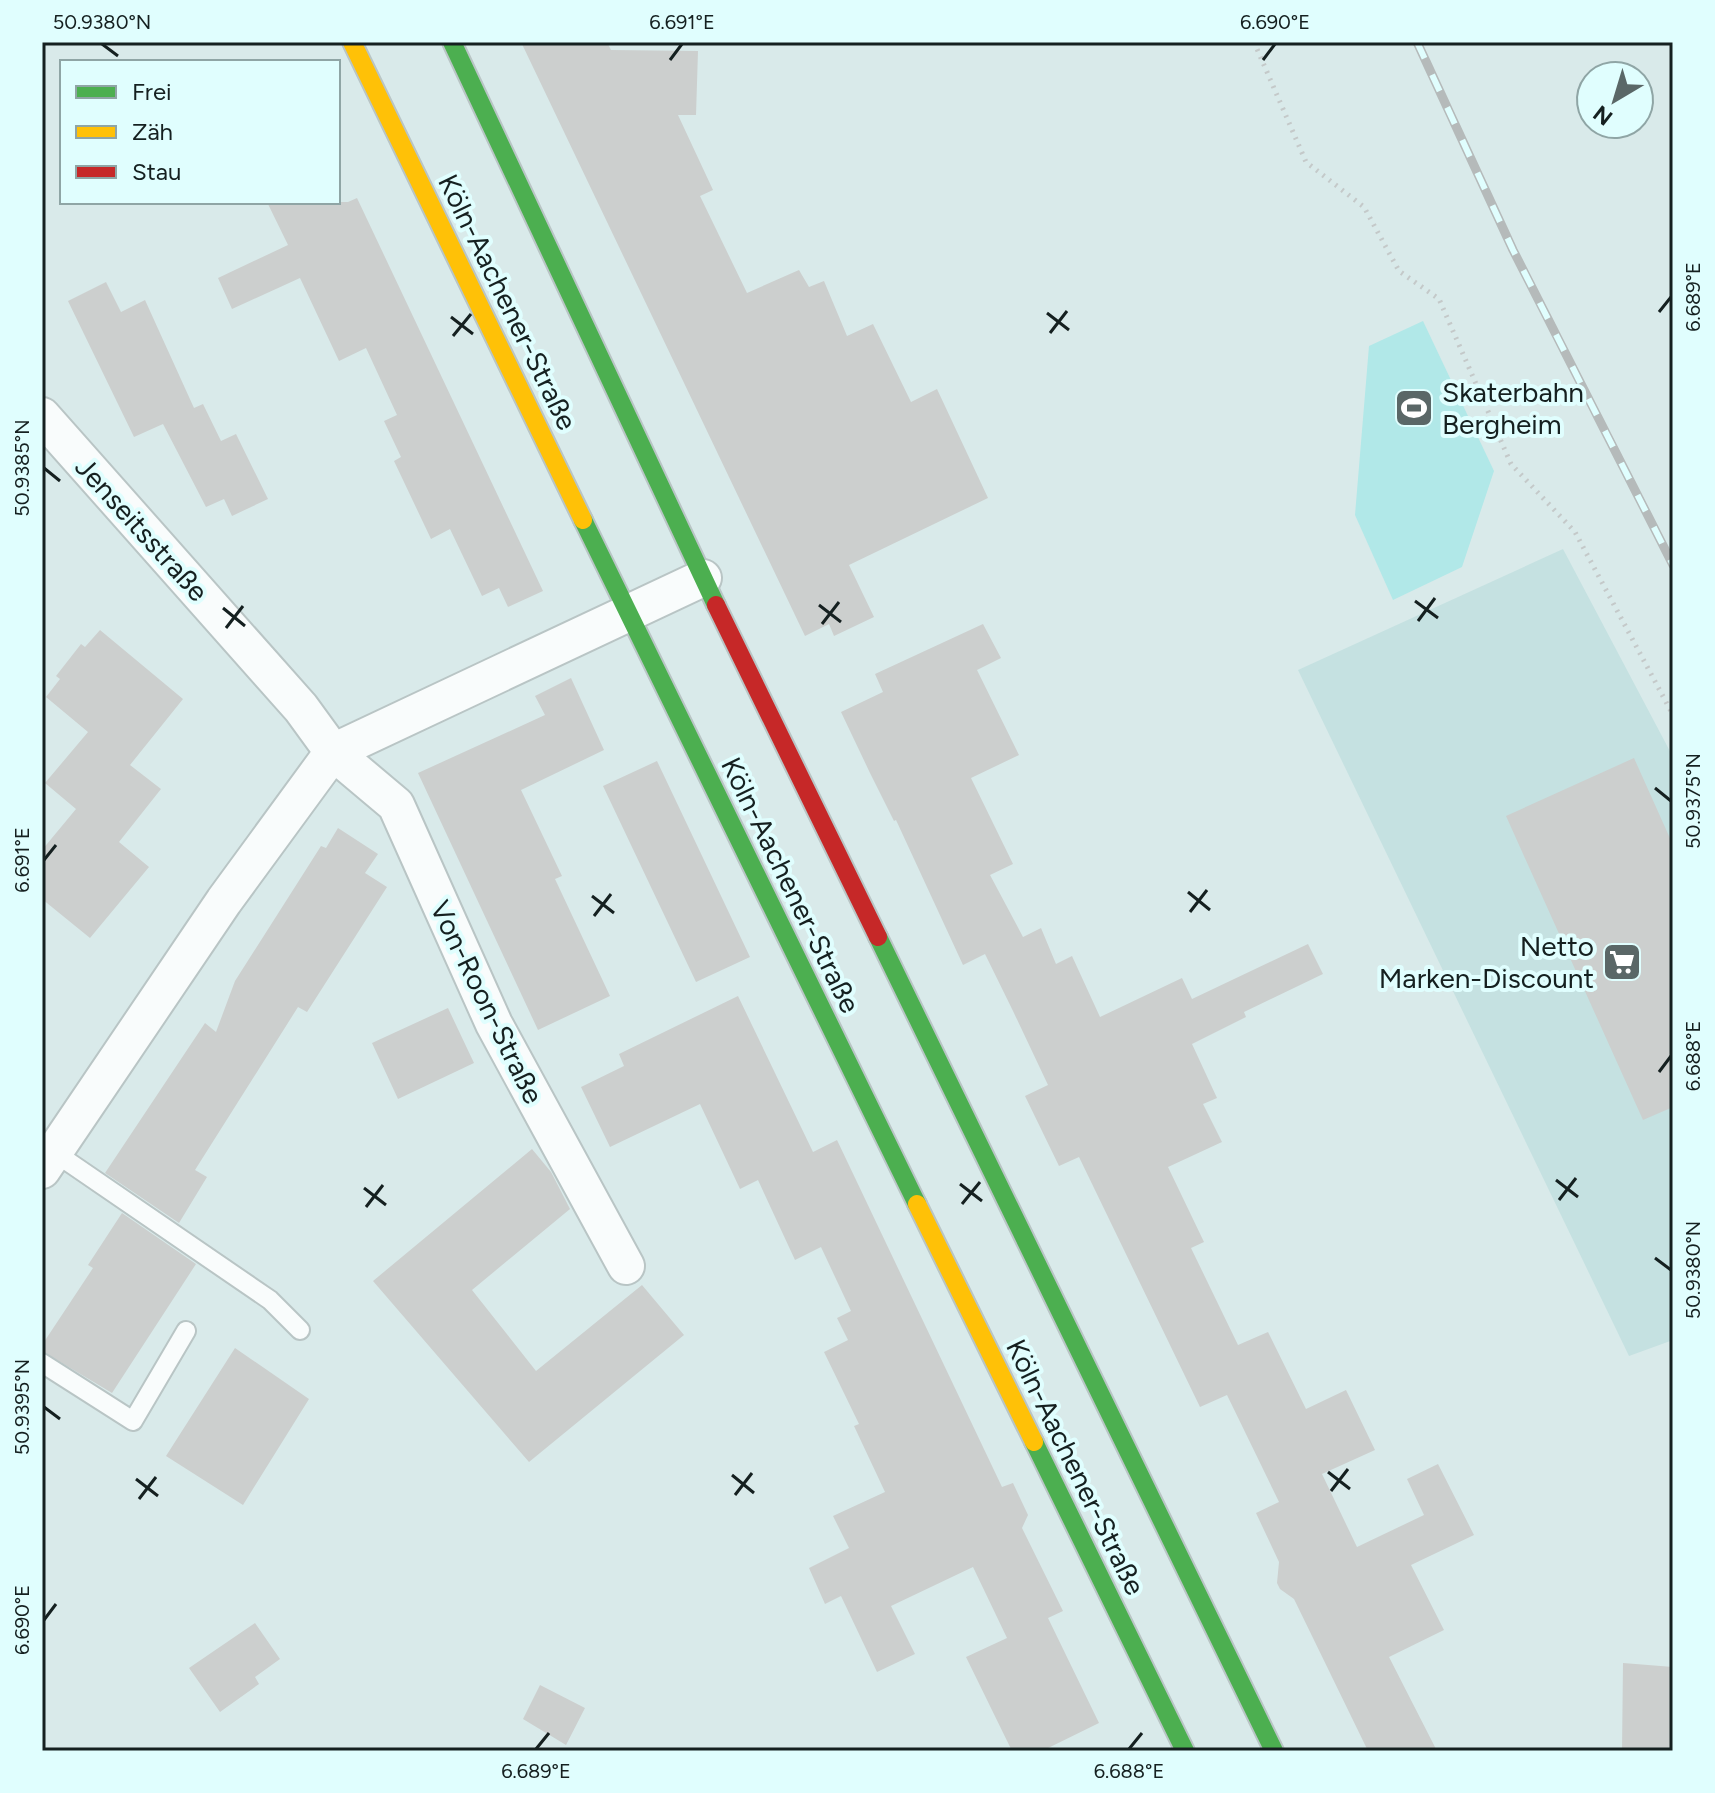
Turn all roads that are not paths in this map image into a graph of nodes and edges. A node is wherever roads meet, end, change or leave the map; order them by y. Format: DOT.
graph roads {
  1 [pos="352,42"];
  2 [pos="452,42"];
  3 [pos="46,428"];
  4 [pos="703,578"];
  5 [pos="628,614"];
  6 [pos="333,752"];
  7 [pos="48,1161"];
  8 [pos="626,1266"];
  9 [pos="300,1330"];
  10 [pos="186,1331"];
  11 [pos="42,1363"];
  12 [pos="1185,1751"];
  13 [pos="1274,1751"];
  1 -- 5 [label="street, Köln-Aachener-Straße"];
  2 -- 4 [label="street, Köln-Aachener-Straße"];
  3 -- 6 [label="street, Jenseitsstraße"];
  4 -- 5 [label="street"];
  4 -- 13 [label="street, Köln-Aachener-Straße"];
  5 -- 6 [label="street"];
  5 -- 12 [label="street, Köln-Aachener-Straße"];
  6 -- 7 [label="street"];
  6 -- 8 [label="street, Von-Roon-Straße"];
  7 -- 9 [label="lane"];
  10 -- 11 [label="lane"];
}
